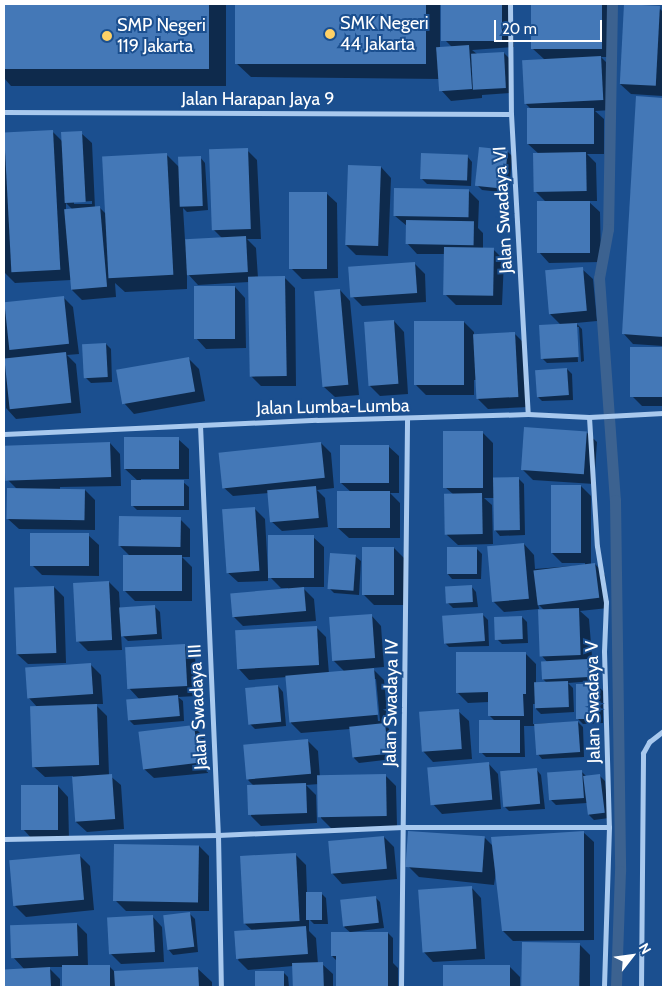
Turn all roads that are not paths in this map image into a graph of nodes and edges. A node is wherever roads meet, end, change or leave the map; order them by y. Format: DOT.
graph roads {
  1 [pos="510,4"];
  2 [pos="4,112"];
  3 [pos="511,114"];
  4 [pos="663,413"];
  5 [pos="528,414"];
  6 [pos="590,417"];
  7 [pos="407,419"];
  8 [pos="200,425"];
  9 [pos="4,434"];
  10 [pos="663,731"];
  11 [pos="403,827"];
  12 [pos="609,827"];
  13 [pos="218,834"];
  14 [pos="4,839"];
  15 [pos="221,987"];
  16 [pos="402,987"];
  17 [pos="604,987"];
  18 [pos="641,987"];
  1 -- 3 [label="street, Jalan Swadaya VI"];
  2 -- 3 [label="street, Jalan Harapan Jaya 9"];
  3 -- 5 [label="street, Jalan Swadaya VI"];
  4 -- 6 [label="street, Jalan Lumba-Lumba"];
  5 -- 6 [label="street, Jalan Lumba-Lumba"];
  5 -- 7 [label="street, Jalan Lumba-Lumba"];
  6 -- 12 [label="street, Jalan Swadaya V"];
  7 -- 8 [label="street, Jalan Lumba-Lumba"];
  7 -- 11 [label="street, Jalan Swadaya IV"];
  8 -- 9 [label="street, Jalan Lumba-Lumba"];
  8 -- 13 [label="street, Jalan Swadaya III"];
  10 -- 18 [label="street"];
  11 -- 12 [label="street"];
  11 -- 13 [label="street"];
  11 -- 16 [label="street, Jalan Swadaya IV"];
  12 -- 17 [label="street, Jalan Swadaya V"];
  13 -- 14 [label="street"];
  13 -- 15 [label="street, Jalan Swadaya III"];
}
